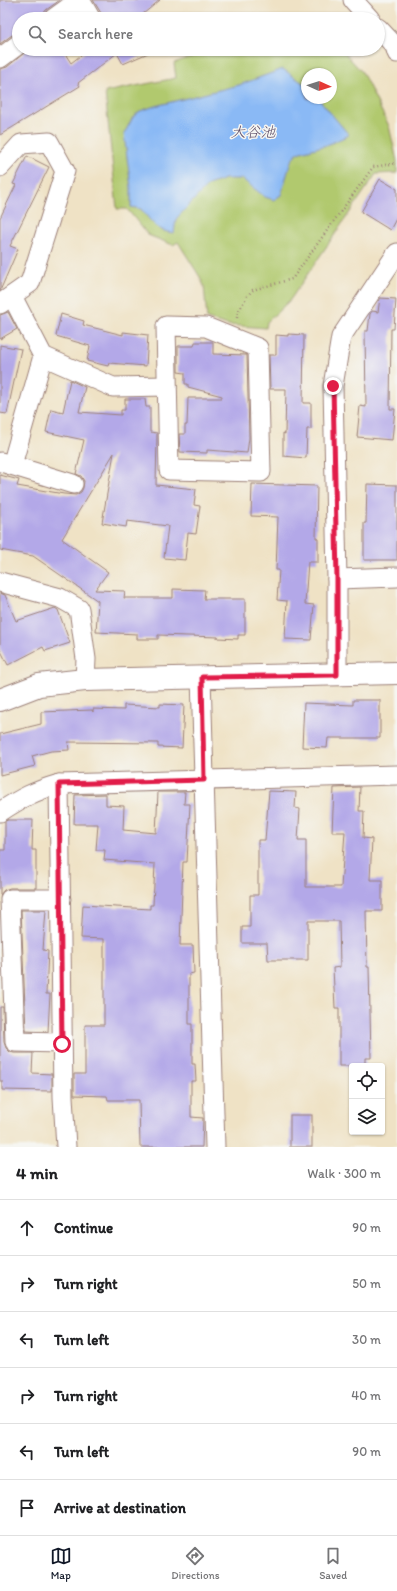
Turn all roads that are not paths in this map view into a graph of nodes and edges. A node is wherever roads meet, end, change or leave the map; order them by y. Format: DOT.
graph roads {
  1 [pos="80,0"];
  2 [pos="353,0"];
  3 [pos="63,12"];
  4 [pos="87,12"];
  5 [pos="364,12"];
  6 [pos="385,35"];
  7 [pos="12,49"];
  8 [pos="397,53"];
  9 [pos="0,58"];
  10 [pos="0,167"];
  11 [pos="396,256"];
  12 [pos="6,300"];
  13 [pos="43,356"];
  14 [pos="167,386"];
  15 [pos="6,463"];
  16 [pos="73,484"];
  17 [pos="397,577"];
  18 [pos="337,579"];
  19 [pos="0,582"];
  20 [pos="397,673"];
  21 [pos="337,675"];
  22 [pos="202,677"];
  23 [pos="85,680"];
  24 [pos="0,700"];
  25 [pos="397,775"];
  26 [pos="204,780"];
  27 [pos="59,784"];
  28 [pos="0,812"];
  29 [pos="60,899"];
  30 [pos="62,1044"];
  31 [pos="66,1147"];
  32 [pos="215,1147"];
  1 -- 3 [label="street"];
  1 -- 4 [label="street"];
  2 -- 5 [label="street"];
  6 -- 8 [label="street"];
  7 -- 9 [label="street"];
  10 -- 12 [label="street"];
  11 -- 18 [label="street"];
  12 -- 13 [label="street"];
  13 -- 14 [label="street"];
  13 -- 15 [label="street"];
  14 -- 14 [label="street"];
  15 -- 16 [label="street"];
  17 -- 18 [label="street"];
  18 -- 21 [label="street"];
  19 -- 23 [label="street"];
  20 -- 21 [label="street"];
  21 -- 22 [label="street"];
  22 -- 23 [label="street"];
  22 -- 26 [label="street"];
  23 -- 24 [label="street"];
  25 -- 26 [label="street"];
  26 -- 27 [label="street"];
  26 -- 32 [label="street"];
  27 -- 28 [label="street"];
  27 -- 29 [label="street"];
  29 -- 30 [label="street"];
  29 -- 30 [label="street"];
  30 -- 31 [label="street"];
}
